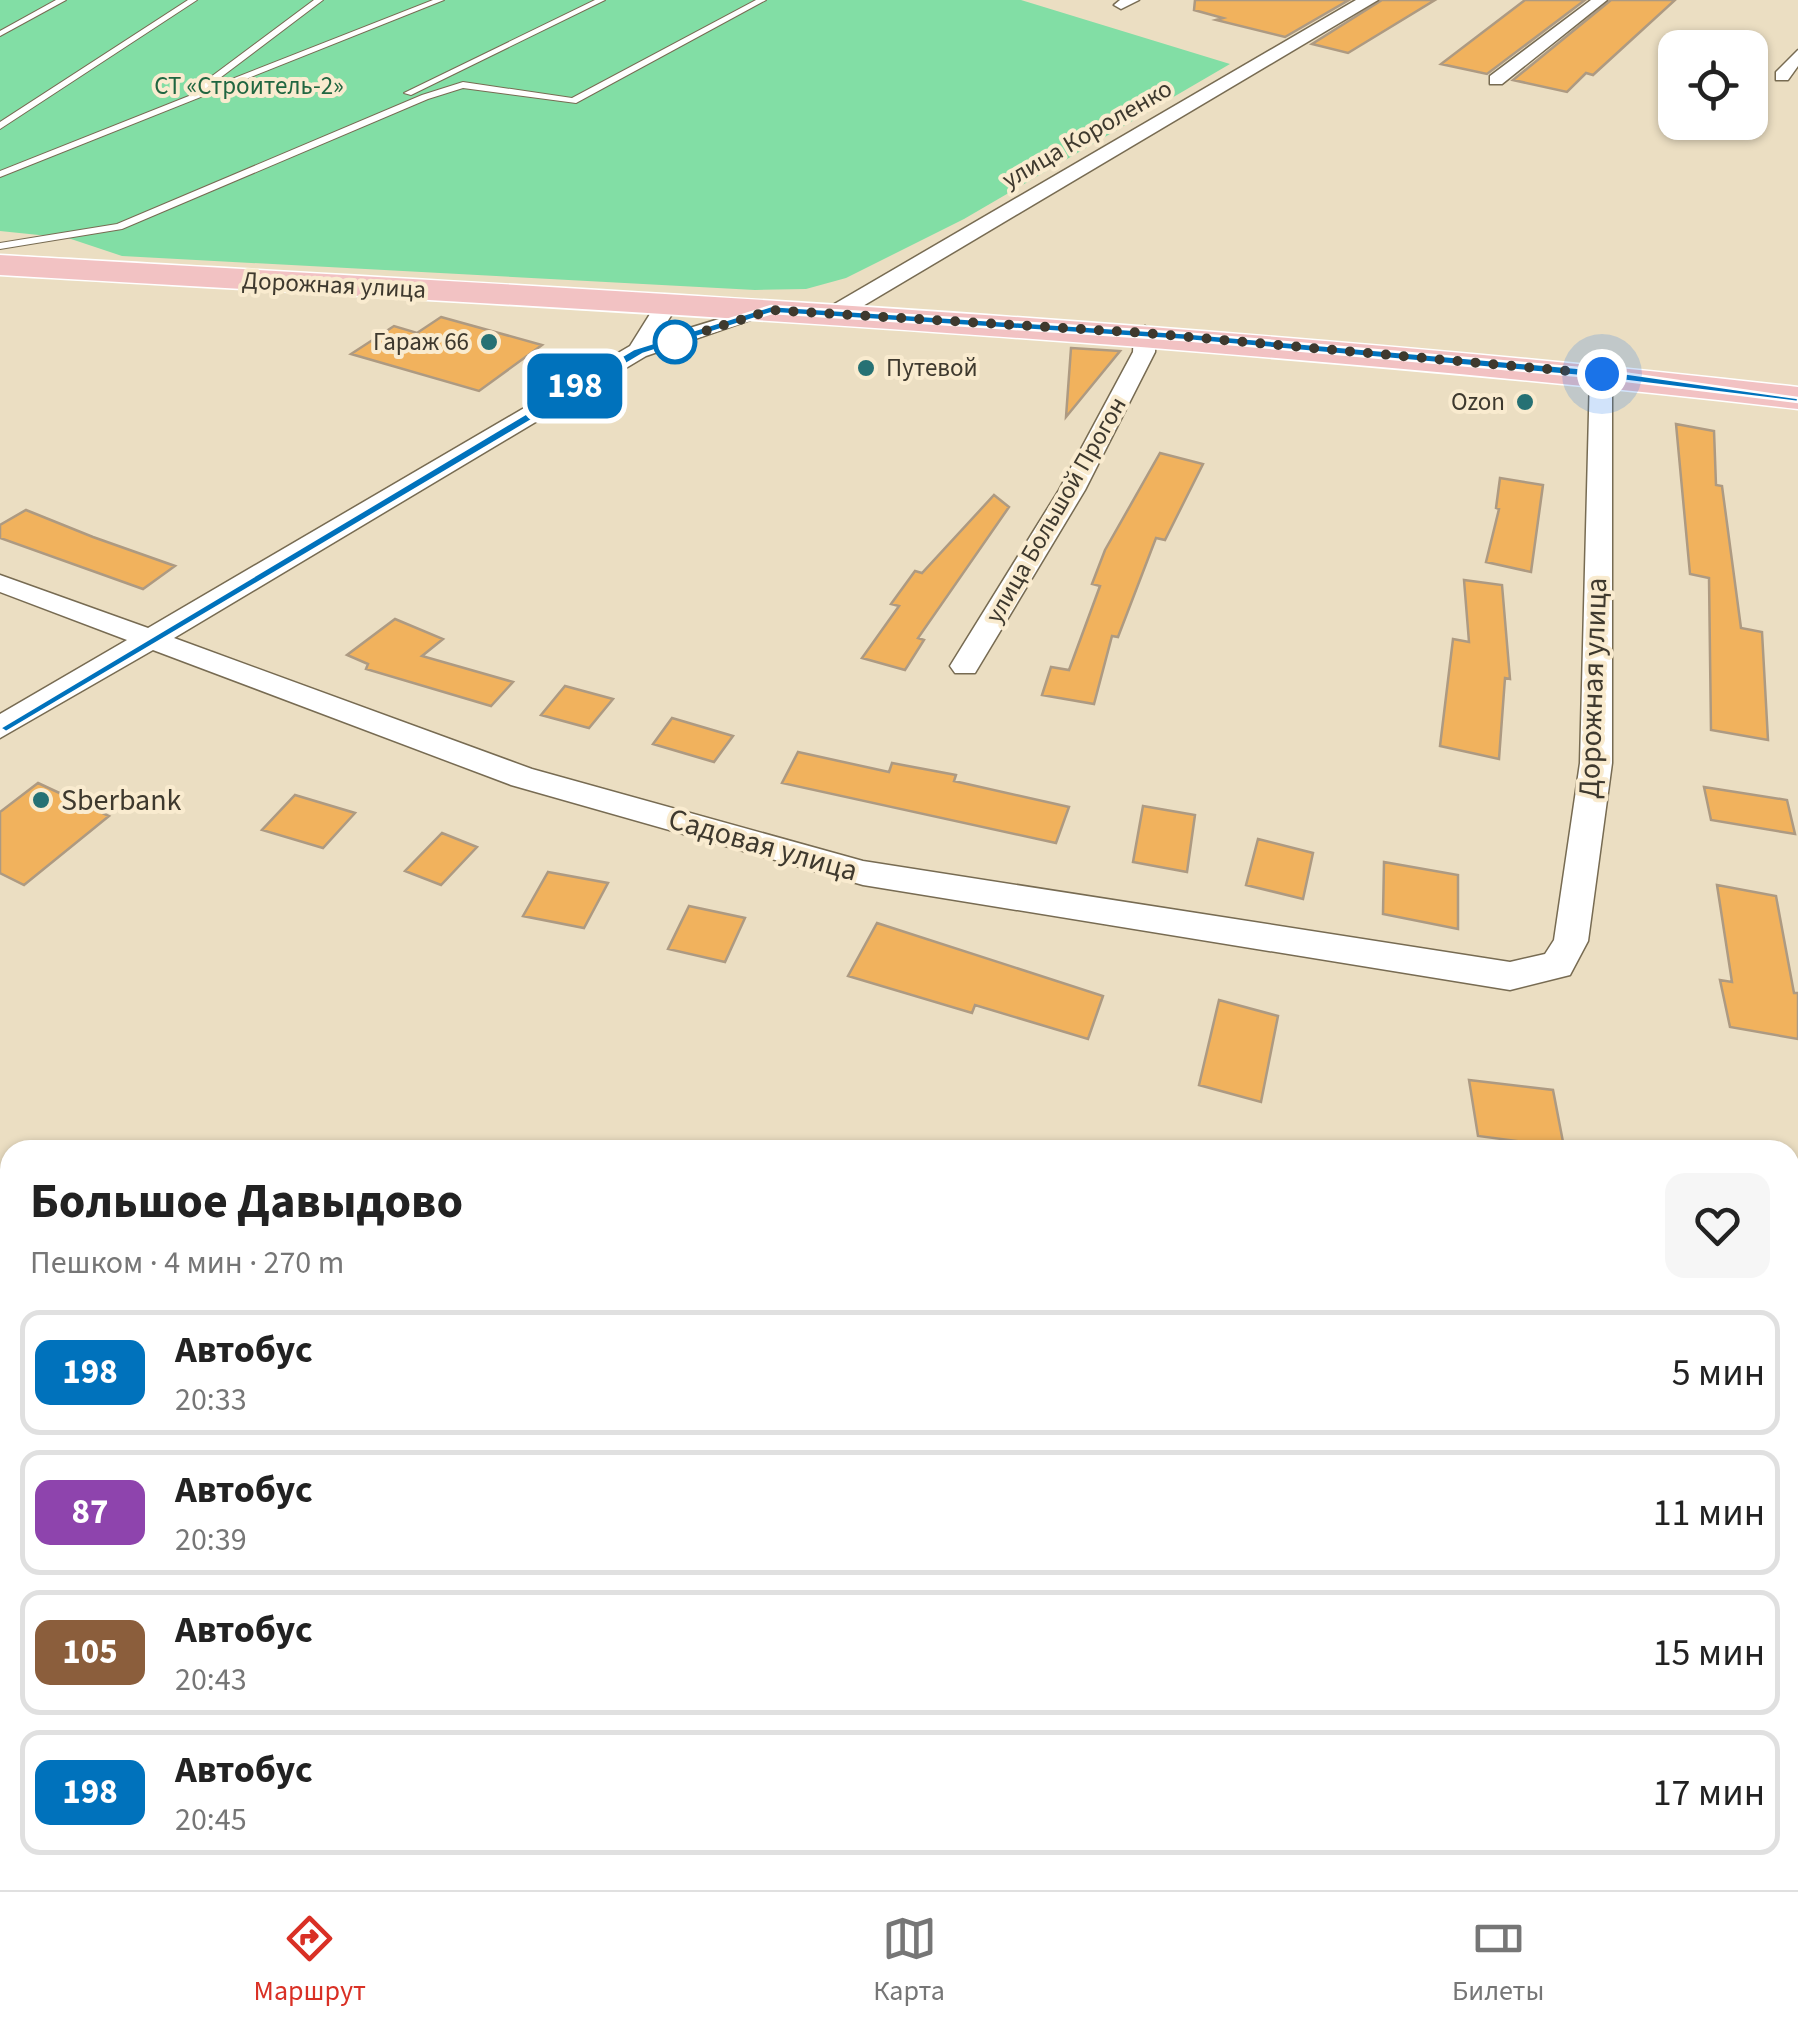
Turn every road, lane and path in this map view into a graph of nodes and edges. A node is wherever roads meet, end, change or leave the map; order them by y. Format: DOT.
graph roads {
  1 [pos="62,0"];
  2 [pos="193,0"];
  3 [pos="319,0"];
  4 [pos="440,0"];
  5 [pos="600,0"];
  6 [pos="762,0"];
  7 [pos="1368,0"];
  8 [pos="1600,0"];
  9 [pos="0,34"];
  10 [pos="1798,55"];
  11 [pos="1782,76"];
  12 [pos="1496,80"];
  13 [pos="187,100"];
  14 [pos="415,101"];
  15 [pos="0,126"];
  16 [pos="0,174"];
  17 [pos="0,246"];
  18 [pos="0,265"];
  19 [pos="668,304"];
  20 [pos="771,310"];
  21 [pos="832,313"];
  22 [pos="1144,342"];
  23 [pos="638,351"];
  24 [pos="1600,390"];
  25 [pos="1798,398"];
  26 [pos="0,583"];
  27 [pos="146,639"];
  28 [pos="965,666"];
  29 [pos="0,728"];
  30 [pos="1557,965"];
  1 -- 9 [label="lane"];
  2 -- 15 [label="lane"];
  3 -- 13 [label="lane"];
  4 -- 13 [label="lane"];
  5 -- 14 [label="lane"];
  6 -- 14 [label="lane"];
  7 -- 21 [label="street, улица Короленко"];
  8 -- 12 [label="street"];
  10 -- 11 [label="street"];
  13 -- 16 [label="lane"];
  14 -- 17 [label="lane"];
  18 -- 19 [label="main road, Дорожная улица"];
  19 -- 20 [label="main road, Дорожная улица"];
  19 -- 23 [label="street, Дорожная улица"];
  20 -- 21 [label="main road, Дорожная улица"];
  20 -- 23 [label="street, Дорожная улица"];
  21 -- 22 [label="main road, Дорожная улица"];
  22 -- 24 [label="main road, Дорожная улица"];
  22 -- 28 [label="street, улица Большой Прогон"];
  23 -- 27 [label="street, Дорожная улица"];
  24 -- 25 [label="main road, Дорожная улица"];
  24 -- 30 [label="street, Дорожная улица"];
  26 -- 27 [label="street, Садовая улица"];
  27 -- 29 [label="street, Дорожная улица"];
  27 -- 30 [label="street, Садовая улица"];
}
